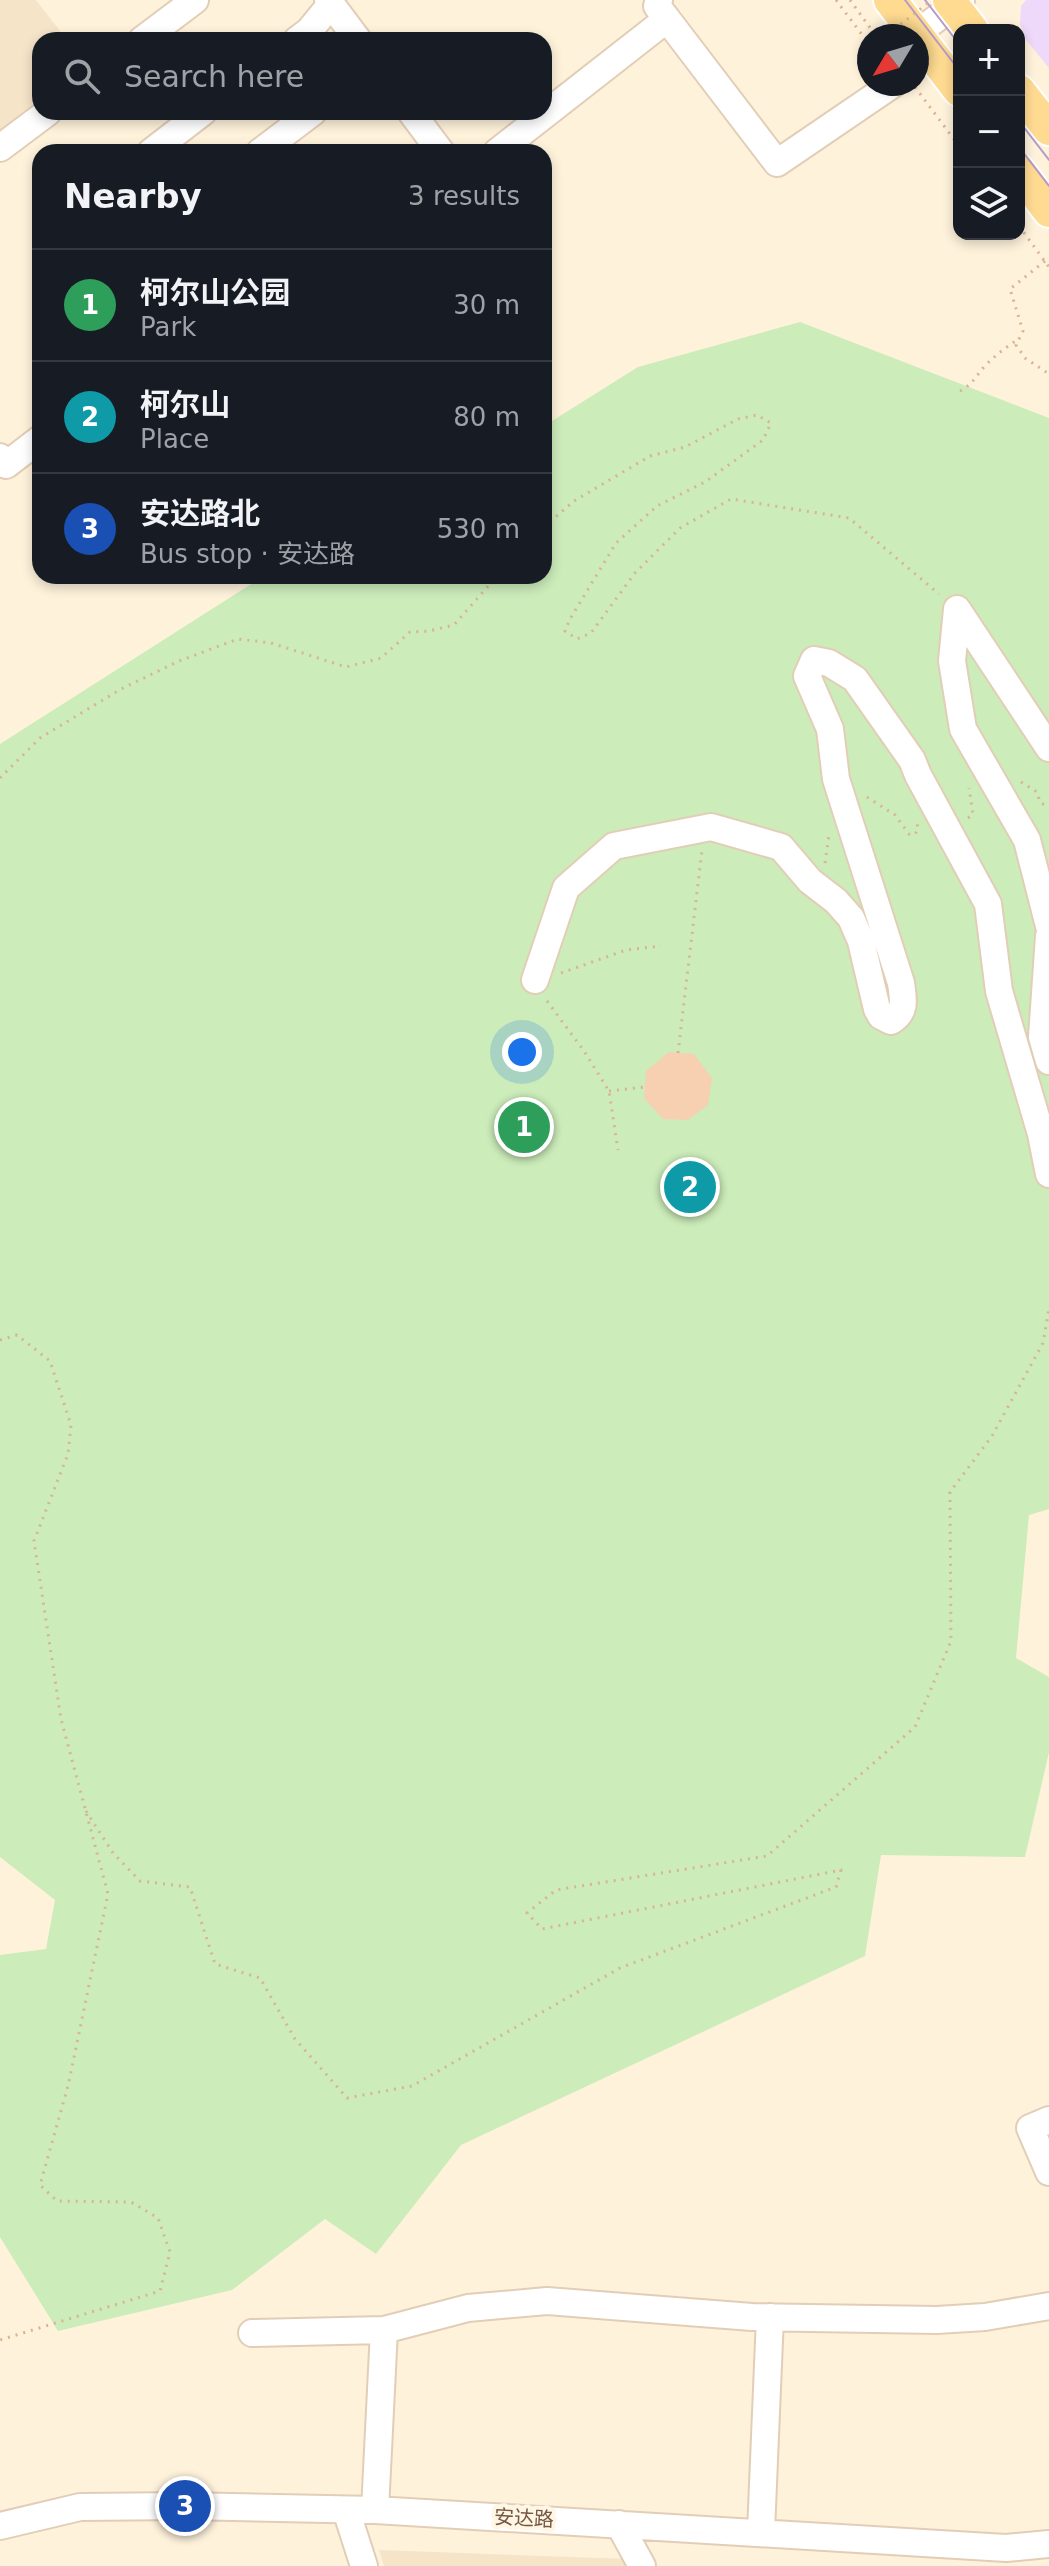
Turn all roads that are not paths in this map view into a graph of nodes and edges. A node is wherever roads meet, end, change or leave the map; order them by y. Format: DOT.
graph roads {
  1 [pos="195,0"];
  2 [pos="890,0"];
  3 [pos="329,2"];
  4 [pos="953,7"];
  5 [pos="663,9"];
  6 [pos="902,24"];
  7 [pos="929,29"];
  8 [pos="153,32"];
  9 [pos="308,32"];
  10 [pos="352,32"];
  11 [pos="929,61"];
  12 [pos="953,84"];
  13 [pos="875,96"];
  14 [pos="1023,96"];
  15 [pos="552,105"];
  16 [pos="37,120"];
  17 [pos="193,120"];
  18 [pos="302,120"];
  19 [pos="417,120"];
  20 [pos="534,120"];
  21 [pos="1049,129"];
  22 [pos="161,144"];
  23 [pos="271,144"];
  24 [pos="435,144"];
  25 [pos="506,144"];
  26 [pos="0,148"];
  27 [pos="1025,179"];
  28 [pos="1049,211"];
  29 [pos="32,445"];
  30 [pos="0,457"];
  31 [pos="1049,748"];
  32 [pos="1049,926"];
  33 [pos="1049,936"];
  34 [pos="535,980"];
  35 [pos="1049,1061"];
  36 [pos="1049,1174"];
  37 [pos="1049,2120"];
  38 [pos="1049,2172"];
  39 [pos="1049,2306"];
  40 [pos="770,2317"];
  41 [pos="384,2330"];
  42 [pos="252,2333"];
  43 [pos="346,2510"];
  44 [pos="375,2510"];
  45 [pos="619,2524"];
  46 [pos="0,2526"];
  47 [pos="761,2532"];
  48 [pos="1049,2544"];
  49 [pos="364,2566"];
  50 [pos="642,2566"];
  1 -- 8 [label="street"];
  2 -- 6 [label="main road"];
  3 -- 9 [label="street"];
  3 -- 10 [label="street"];
  4 -- 7 [label="street"];
  5 -- 13 [label="street"];
  5 -- 15 [label="street"];
  11 -- 12 [label="main road"];
  14 -- 21 [label="main road"];
  16 -- 26 [label="street"];
  17 -- 22 [label="street"];
  18 -- 23 [label="street"];
  19 -- 24 [label="street"];
  20 -- 25 [label="street"];
  27 -- 28 [label="main road"];
  29 -- 30 [label="street"];
  31 -- 32 [label="street"];
  33 -- 35 [label="street"];
  34 -- 36 [label="street"];
  37 -- 38 [label="street"];
  39 -- 40 [label="street"];
  40 -- 41 [label="street"];
  40 -- 47 [label="street"];
  41 -- 42 [label="street"];
  41 -- 44 [label="street"];
  43 -- 44 [label="street, 安达路"];
  43 -- 46 [label="street, 安达路"];
  43 -- 49 [label="street"];
  44 -- 45 [label="street, 安达路"];
  45 -- 47 [label="street, 安达路"];
  45 -- 50 [label="street"];
  47 -- 48 [label="street, 安达路"];
}
